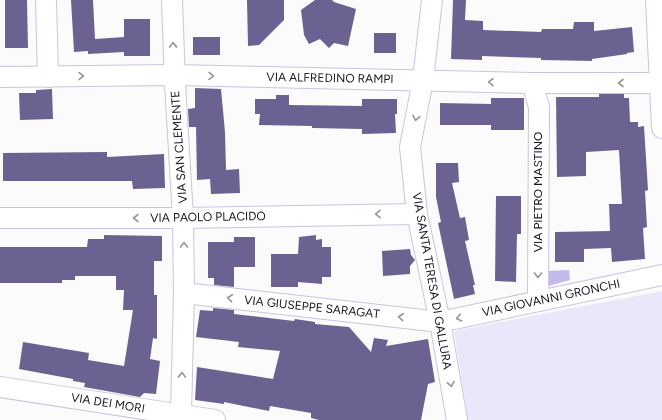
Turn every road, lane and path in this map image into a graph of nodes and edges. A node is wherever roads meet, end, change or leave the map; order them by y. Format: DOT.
graph roads {
  1 [pos="46,0"];
  2 [pos="172,0"];
  3 [pos="432,0"];
  4 [pos="656,0"];
  5 [pos="174,75"];
  6 [pos="0,77"];
  7 [pos="48,77"];
  8 [pos="423,80"];
  9 [pos="532,83"];
  10 [pos="660,83"];
  11 [pos="662,128"];
  12 [pos="417,214"];
  13 [pos="0,218"];
  14 [pos="184,218"];
  15 [pos="662,275"];
  16 [pos="184,293"];
  17 [pos="538,301"];
  18 [pos="440,322"];
  19 [pos="0,387"];
  20 [pos="181,414"];
  21 [pos="215,420"];
  22 [pos="457,420"];
  1 -- 7 [label="street"];
  5 -- 2 [label="street, VIA SAN CLEMENTE, one-way"];
  3 -- 8 [label="street, VIA SANTA TERESA DI GALLURA"];
  4 -- 10 [label="street"];
  7 -- 5 [label="street, VIA ALFREDINO RAMPI, one-way"];
  5 -- 8 [label="street, VIA ALFREDINO RAMPI, one-way"];
  5 -- 14 [label="street, VIA SAN CLEMENTE"];
  6 -- 7 [label="street, VIA ALFREDINO RAMPI"];
  9 -- 8 [label="street, VIA ALFREDINO RAMPI, one-way"];
  8 -- 12 [label="street, VIA SANTA TERESA DI GALLURA, one-way"];
  10 -- 9 [label="street, VIA ALFREDINO RAMPI, one-way"];
  9 -- 17 [label="street, VIA PIETRO MASTINO, one-way"];
  10 -- 11 [label="street"];
  12 -- 14 [label="street, VIA PAOLO PLACIDO, one-way"];
  12 -- 18 [label="street, VIA SANTA TERESA DI GALLURA"];
  14 -- 13 [label="street, VIA PAOLO PLACIDO, one-way"];
  16 -- 14 [label="street, VIA SAN CLEMENTE, one-way"];
  15 -- 17 [label="street, VIA GIOVANNI GRONCHI"];
  18 -- 16 [label="street, VIA GIUSEPPE SARAGAT, one-way"];
  20 -- 16 [label="street, VIA SAN CLEMENTE, one-way"];
  17 -- 18 [label="street, VIA GIOVANNI GRONCHI, one-way"];
  18 -- 22 [label="street, VIA SANTA TERESA DI GALLURA, one-way"];
  19 -- 20 [label="street, VIA DEI MORI"];
  20 -- 21 [label="street, VIA DEI MORI"];
}
